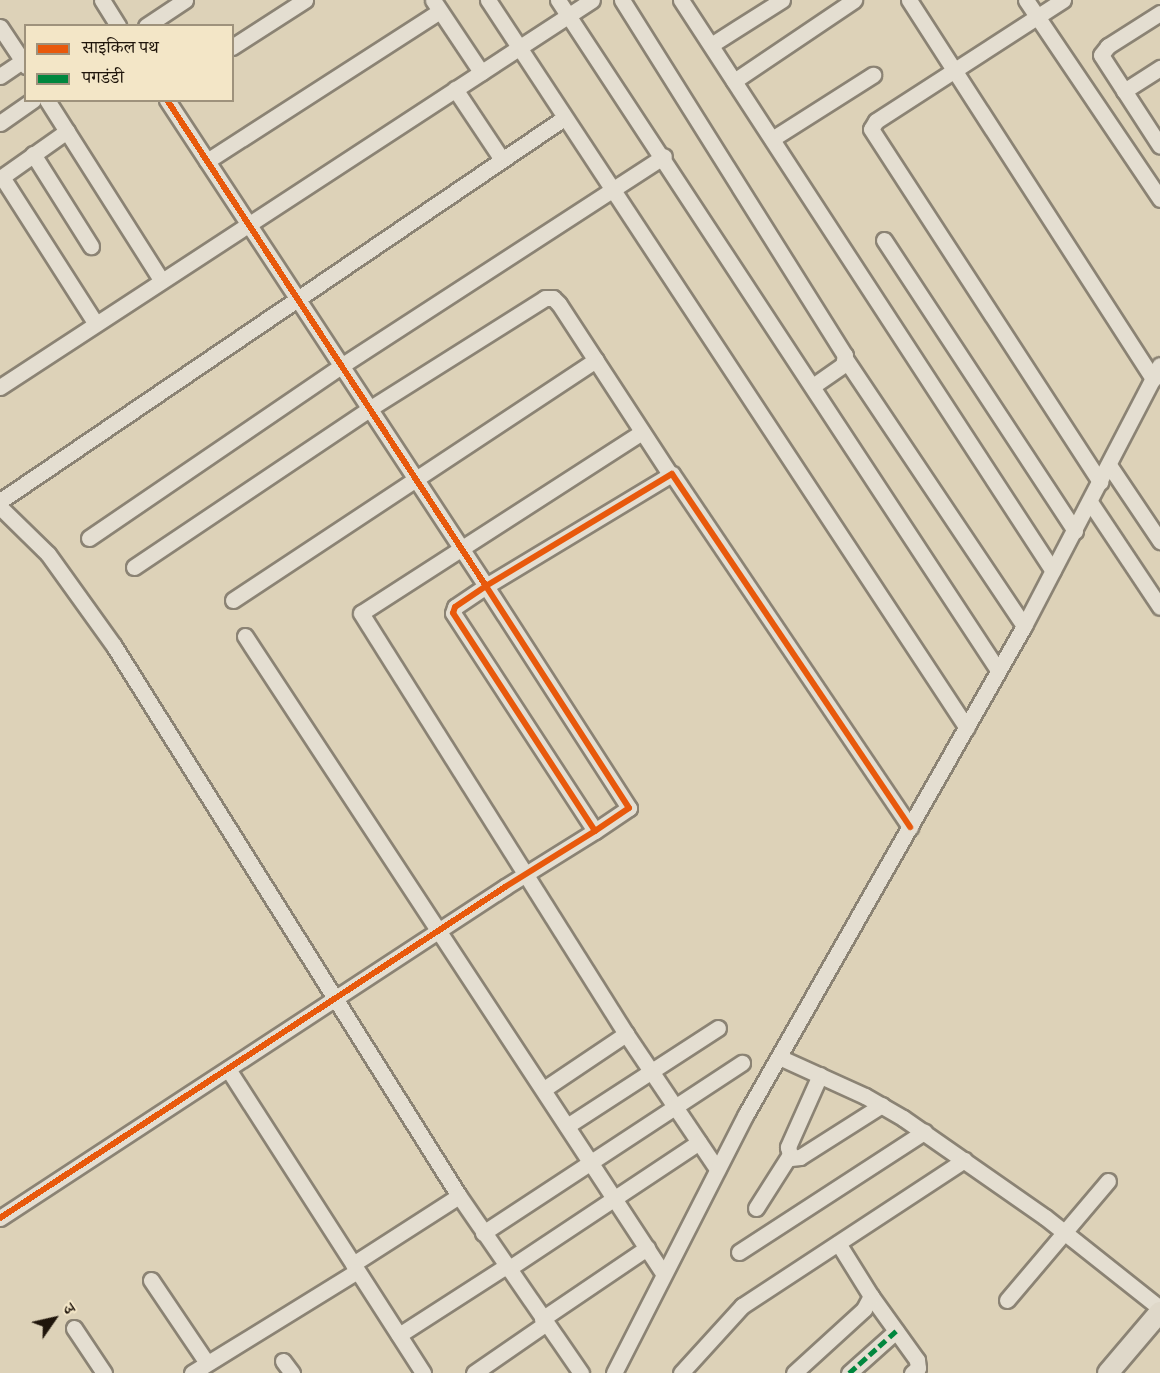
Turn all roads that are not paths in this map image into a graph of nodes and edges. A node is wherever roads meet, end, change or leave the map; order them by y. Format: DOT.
graph roads {
  1 [pos="102,0"];
  2 [pos="185,0"];
  3 [pos="305,0"];
  4 [pos="488,0"];
  5 [pos="558,0"];
  6 [pos="592,0"];
  7 [pos="622,0"];
  8 [pos="681,0"];
  9 [pos="782,0"];
  10 [pos="854,0"];
  11 [pos="909,0"];
  12 [pos="1026,0"];
  13 [pos="1063,0"];
  14 [pos="436,5"];
  15 [pos="1160,13"];
  16 [pos="569,16"];
  17 [pos="1038,17"];
  18 [pos="117,24"];
  19 [pos="149,24"];
  20 [pos="0,28"];
  21 [pos="711,45"];
  22 [pos="234,46"];
  23 [pos="519,47"];
  24 [pos="24,64"];
  25 [pos="955,70"];
  26 [pos="481,72"];
  27 [pos="1158,72"];
  28 [pos="873,75"];
  29 [pos="0,76"];
  30 [pos="734,81"];
  31 [pos="455,89"];
  32 [pos="1124,91"];
  33 [pos="30,102"];
  34 [pos="48,102"];
  35 [pos="168,102"];
  36 [pos="564,118"];
  37 [pos="0,123"];
  38 [pos="67,131"];
  39 [pos="772,139"];
  40 [pos="1160,146"];
  41 [pos="33,154"];
  42 [pos="664,156"];
  43 [pos="501,158"];
  44 [pos="207,161"];
  45 [pos="612,193"];
  46 [pos="1160,199"];
  47 [pos="248,224"];
  48 [pos="884,240"];
  49 [pos="91,246"];
  50 [pos="162,281"];
  51 [pos="298,298"];
  52 [pos="96,324"];
  53 [pos="596,360"];
  54 [pos="846,360"];
  55 [pos="341,366"];
  56 [pos="1157,372"];
  57 [pos="813,386"];
  58 [pos="0,387"];
  59 [pos="369,409"];
  60 [pos="642,432"];
  61 [pos="1109,465"];
  62 [pos="669,473"];
  63 [pos="414,477"];
  64 [pos="1100,482"];
  65 [pos="0,501"];
  66 [pos="1090,502"];
  67 [pos="0,507"];
  68 [pos="1076,531"];
  69 [pos="89,538"];
  70 [pos="1160,541"];
  71 [pos="459,547"];
  72 [pos="134,567"];
  73 [pos="1053,571"];
  74 [pos="486,586"];
  75 [pos="233,600"];
  76 [pos="1160,607"];
  77 [pos="1024,626"];
  78 [pos="245,636"];
  79 [pos="998,670"];
  80 [pos="967,728"];
  81 [pos="910,827"];
  82 [pos="595,831"];
  83 [pos="525,875"];
  84 [pos="438,932"];
  85 [pos="333,1000"];
  86 [pos="718,1028"];
  87 [pos="626,1035"];
  88 [pos="779,1057"];
  89 [pos="742,1063"];
  90 [pos="228,1069"];
  91 [pos="650,1071"];
  92 [pos="820,1076"];
  93 [pos="544,1089"];
  94 [pos="882,1105"];
  95 [pos="675,1107"];
  96 [pos="567,1126"];
  97 [pos="924,1132"];
  98 [pos="699,1142"];
  99 [pos="789,1156"];
  100 [pos="964,1160"];
  101 [pos="590,1161"];
  102 [pos="717,1169"];
  103 [pos="1107,1181"];
  104 [pos="459,1196"];
  105 [pos="614,1198"];
  106 [pos="756,1208"];
  107 [pos="0,1218"];
  108 [pos="1065,1232"];
  109 [pos="483,1233"];
  110 [pos="838,1243"];
  111 [pos="647,1248"];
  112 [pos="739,1252"];
  113 [pos="507,1267"];
  114 [pos="355,1268"];
  115 [pos="663,1273"];
  116 [pos="151,1280"];
  117 [pos="871,1296"];
  118 [pos="1007,1300"];
  119 [pos="1160,1308"];
  120 [pos="1160,1312"];
  121 [pos="544,1322"];
  122 [pos="74,1328"];
  123 [pos="896,1331"];
  124 [pos="399,1335"];
  125 [pos="203,1369"];
  126 [pos="616,1372"];
  127 [pos="104,1373"];
  128 [pos="423,1373"];
  129 [pos="474,1373"];
  130 [pos="581,1373"];
  131 [pos="681,1373"];
  132 [pos="794,1373"];
  133 [pos="849,1373"];
  134 [pos="912,1373"];
  135 [pos="1108,1373"];
  1 -- 18 [label="street"];
  2 -- 19 [label="street"];
  3 -- 22 [label="street"];
  4 -- 23 [label="street"];
  5 -- 16 [label="street"];
  6 -- 16 [label="street"];
  7 -- 54 [label="street"];
  8 -- 21 [label="street"];
  9 -- 21 [label="street"];
  10 -- 30 [label="street"];
  11 -- 25 [label="street"];
  12 -- 17 [label="street"];
  13 -- 17 [label="street"];
  14 -- 26 [label="street"];
  14 -- 44 [label="street"];
  15 -- 32 [label="street"];
  16 -- 23 [label="street"];
  16 -- 42 [label="street"];
  17 -- 25 [label="street"];
  17 -- 46 [label="street"];
  20 -- 24 [label="street"];
  21 -- 30 [label="street"];
  23 -- 26 [label="street"];
  23 -- 36 [label="street"];
  24 -- 29 [label="street"];
  25 -- 56 [label="street"];
  25 -- 64 [label="street"];
  26 -- 31 [label="street"];
  27 -- 32 [label="street"];
  28 -- 39 [label="street"];
  30 -- 39 [label="street"];
  31 -- 43 [label="street"];
  31 -- 47 [label="street"];
  32 -- 40 [label="street"];
  33 -- 37 [label="street"];
  34 -- 38 [label="street"];
  35 -- 44 [label="street"];
  36 -- 43 [label="street"];
  36 -- 45 [label="street"];
  38 -- 41 [label="street"];
  38 -- 50 [label="street"];
  39 -- 73 [label="street"];
  41 -- 49 [label="street"];
  41 -- 52 [label="street"];
  42 -- 45 [label="street"];
  42 -- 57 [label="street"];
  43 -- 51 [label="street"];
  44 -- 47 [label="street"];
  45 -- 55 [label="street"];
  45 -- 80 [label="street"];
  47 -- 50 [label="street"];
  47 -- 51 [label="street"];
  48 -- 68 [label="street"];
  50 -- 52 [label="street"];
  51 -- 55 [label="street"];
  51 -- 65 [label="street"];
  52 -- 58 [label="street"];
  53 -- 59 [label="street"];
  53 -- 60 [label="street"];
  53 -- 63 [label="street"];
  54 -- 57 [label="street"];
  54 -- 77 [label="street"];
  55 -- 59 [label="street"];
  55 -- 69 [label="street"];
  56 -- 61 [label="street"];
  57 -- 79 [label="street"];
  59 -- 63 [label="street"];
  59 -- 72 [label="street"];
  60 -- 62 [label="street"];
  60 -- 71 [label="street"];
  61 -- 64 [label="street"];
  61 -- 70 [label="street"];
  62 -- 74 [label="street"];
  62 -- 81 [label="street"];
  63 -- 71 [label="street"];
  63 -- 75 [label="street"];
  64 -- 66 [label="street"];
  66 -- 68 [label="street"];
  66 -- 76 [label="street"];
  67 -- 85 [label="street"];
  68 -- 73 [label="street"];
  71 -- 74 [label="street"];
  71 -- 83 [label="street"];
  73 -- 77 [label="street"];
  74 -- 82 [label="street"];
  74 -- 82 [label="street"];
  77 -- 79 [label="street"];
  78 -- 84 [label="street"];
  79 -- 80 [label="street"];
  80 -- 81 [label="street"];
  81 -- 88 [label="street"];
  82 -- 83 [label="street"];
  83 -- 84 [label="street"];
  83 -- 87 [label="street"];
  84 -- 85 [label="street"];
  84 -- 93 [label="street"];
  85 -- 90 [label="street"];
  85 -- 104 [label="street"];
  86 -- 91 [label="street"];
  87 -- 91 [label="street"];
  87 -- 93 [label="street"];
  88 -- 92 [label="street"];
  88 -- 102 [label="street"];
  89 -- 95 [label="street"];
  90 -- 107 [label="street"];
  90 -- 114 [label="street"];
  91 -- 95 [label="street"];
  91 -- 96 [label="street"];
  92 -- 94 [label="street"];
  92 -- 99 [label="street"];
  93 -- 96 [label="street"];
  94 -- 97 [label="street"];
  94 -- 99 [label="street"];
  95 -- 98 [label="street"];
  95 -- 101 [label="street"];
  96 -- 101 [label="street"];
  97 -- 100 [label="street"];
  97 -- 112 [label="street"];
  98 -- 102 [label="street"];
  98 -- 105 [label="street"];
  99 -- 106 [label="street"];
  100 -- 108 [label="street"];
  100 -- 110 [label="street"];
  101 -- 105 [label="street"];
  101 -- 109 [label="street"];
  102 -- 115 [label="street"];
  103 -- 108 [label="street"];
  104 -- 109 [label="street"];
  104 -- 114 [label="street"];
  105 -- 111 [label="street"];
  105 -- 113 [label="street"];
  108 -- 118 [label="street"];
  108 -- 119 [label="street"];
  109 -- 113 [label="street"];
  110 -- 117 [label="street"];
  110 -- 131 [label="street"];
  111 -- 115 [label="street"];
  111 -- 121 [label="street"];
  113 -- 121 [label="street"];
  113 -- 124 [label="street"];
  114 -- 124 [label="street"];
  114 -- 125 [label="street"];
  115 -- 126 [label="street"];
  116 -- 125 [label="street"];
  117 -- 123 [label="street"];
  117 -- 132 [label="street"];
  120 -- 135 [label="main road"];
  121 -- 129 [label="street"];
  121 -- 130 [label="street"];
  122 -- 127 [label="street"];
  123 -- 133 [label="street"];
  123 -- 134 [label="street"];
  124 -- 128 [label="street"];
}
